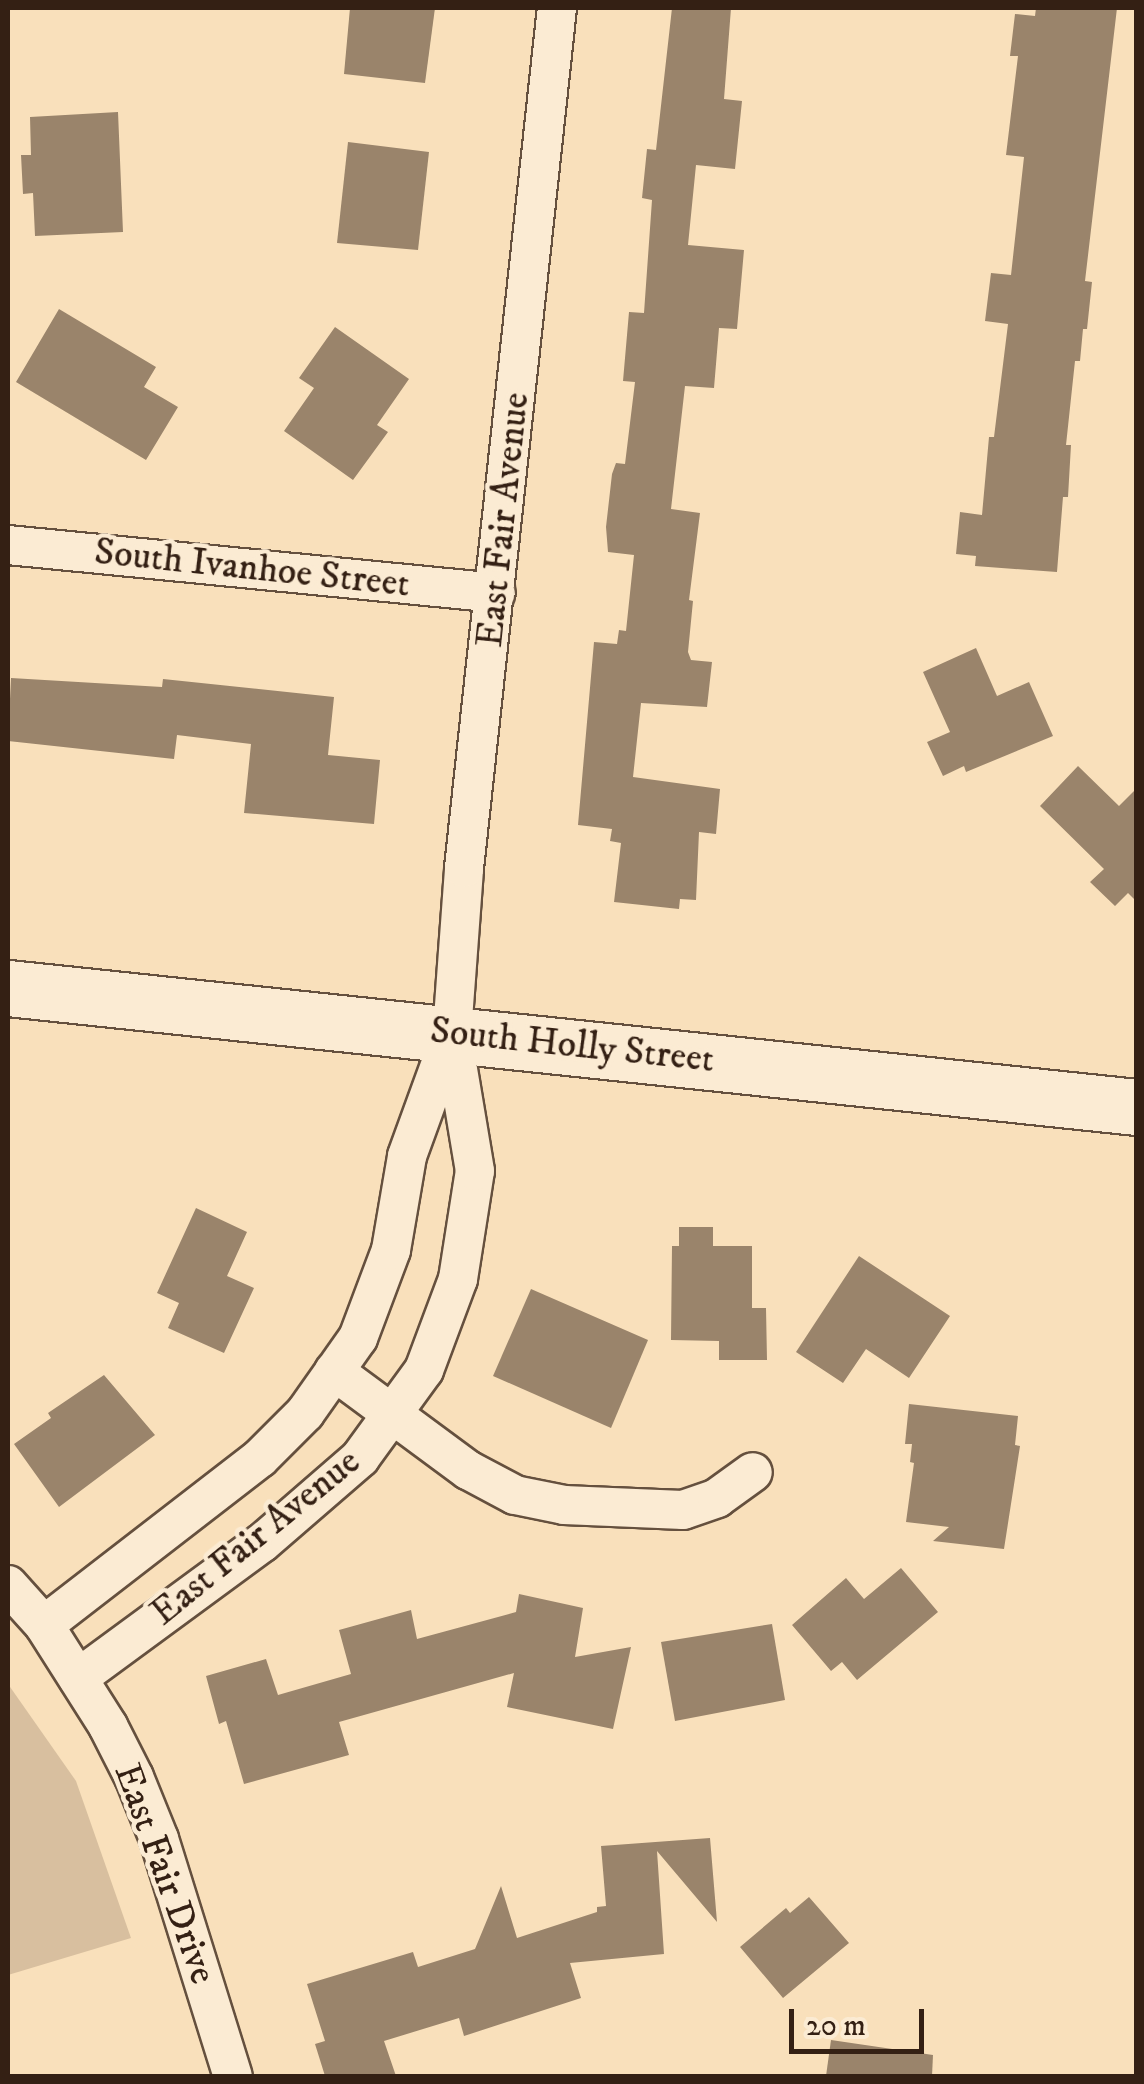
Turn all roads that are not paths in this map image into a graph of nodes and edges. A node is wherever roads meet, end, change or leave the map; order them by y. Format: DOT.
graph roads {
  1 [pos="557,8"];
  2 [pos="8,544"];
  3 [pos="496,593"];
  4 [pos="8,988"];
  5 [pos="452,1033"];
  6 [pos="1136,1108"];
  7 [pos="334,1371"];
  8 [pos="394,1412"];
  9 [pos="753,1472"];
  10 [pos="8,1584"];
  11 [pos="44,1625"];
  12 [pos="78,1678"];
  13 [pos="233,2076"];
  1 -- 3 [label="street, East Fair Avenue"];
  2 -- 3 [label="street, South Ivanhoe Street"];
  3 -- 5 [label="street, East Fair Avenue"];
  4 -- 5 [label="main road, South Holly Street"];
  5 -- 6 [label="main road, South Holly Street"];
  5 -- 7 [label="street, East Fair Avenue"];
  5 -- 8 [label="street, East Fair Avenue"];
  7 -- 8 [label="street"];
  7 -- 11 [label="street, East Fair Avenue"];
  8 -- 9 [label="street"];
  8 -- 12 [label="street, East Fair Avenue"];
  10 -- 11 [label="street, East Fair Drive"];
  11 -- 12 [label="street, East Fair Drive"];
  12 -- 13 [label="street, East Fair Drive"];
}
